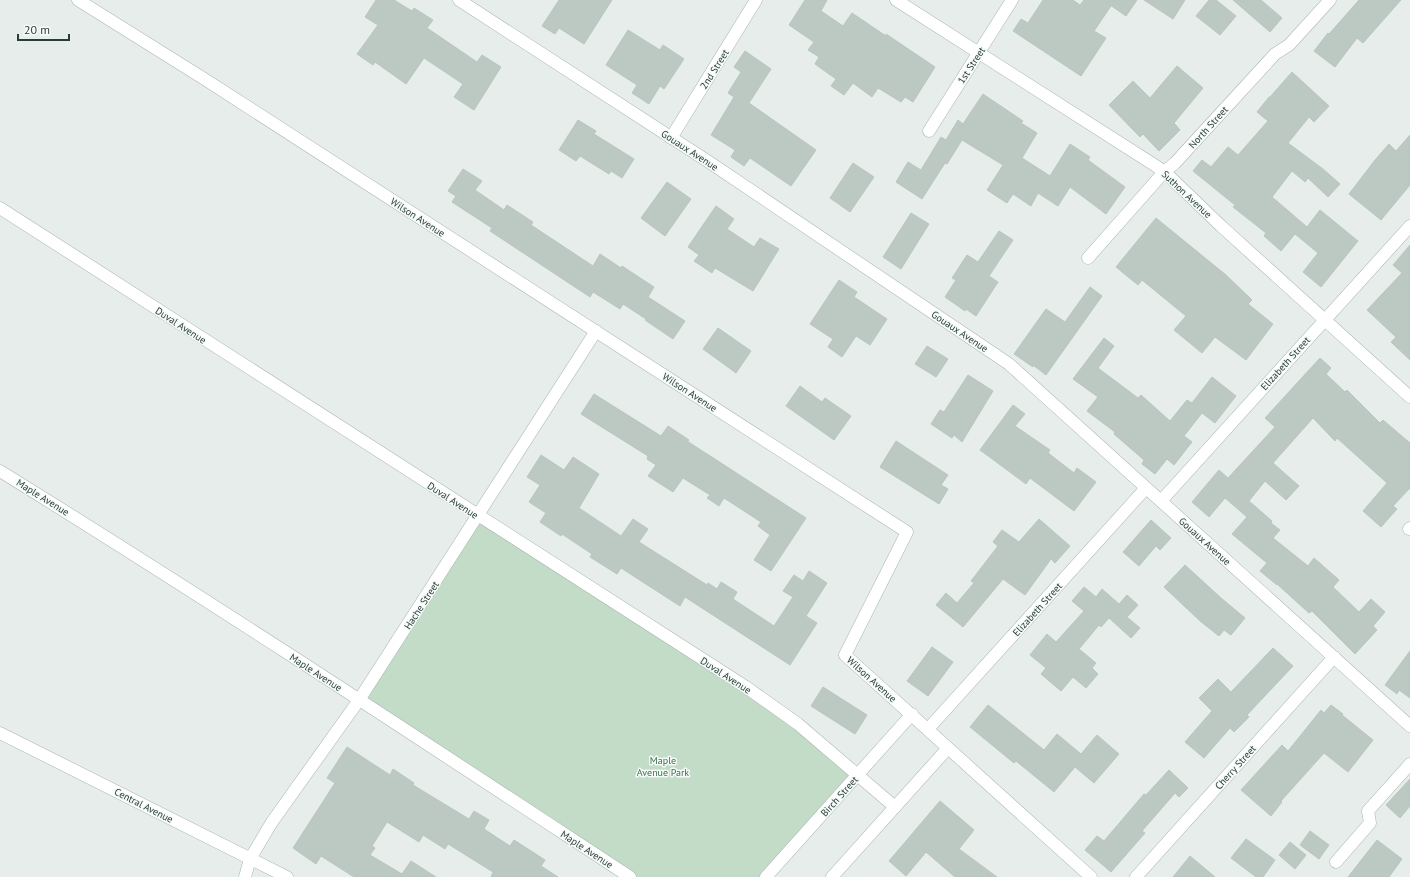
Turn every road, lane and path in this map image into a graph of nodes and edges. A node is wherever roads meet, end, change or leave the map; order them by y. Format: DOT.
graph roads {
  1 [pos="78,0"];
  2 [pos="459,0"];
  3 [pos="756,0"];
  4 [pos="896,0"];
  5 [pos="1012,0"];
  6 [pos="1330,0"];
  7 [pos="979,53"];
  8 [pos="929,131"];
  9 [pos="671,138"];
  10 [pos="1164,172"];
  11 [pos="0,208"];
  12 [pos="1410,226"];
  13 [pos="1088,258"];
  14 [pos="1325,320"];
  15 [pos="596,331"];
  16 [pos="1410,397"];
  17 [pos="0,471"];
  18 [pos="1146,488"];
  19 [pos="1160,501"];
  20 [pos="478,515"];
  21 [pos="1334,657"];
  22 [pos="359,700"];
  23 [pos="912,714"];
  24 [pos="1410,726"];
  25 [pos="928,729"];
  26 [pos="0,733"];
  27 [pos="948,748"];
  28 [pos="1410,764"];
  29 [pos="858,775"];
  30 [pos="895,807"];
  31 [pos="250,859"];
  32 [pos="1336,862"];
  33 [pos="245,877"];
  34 [pos="287,877"];
  35 [pos="630,877"];
  36 [pos="766,877"];
  37 [pos="832,877"];
  38 [pos="1091,877"];
  39 [pos="1136,877"];
  1 -- 15 [label="street, Wilson Avenue"];
  2 -- 9 [label="street, Gouaux Avenue"];
  3 -- 9 [label="street, 2nd Street"];
  4 -- 7 [label="street, Suthon Avenue"];
  5 -- 7 [label="street, 1st Street"];
  6 -- 10 [label="street, North Street"];
  7 -- 8 [label="street, 1st Street"];
  7 -- 10 [label="street, Suthon Avenue"];
  9 -- 18 [label="street, Gouaux Avenue"];
  10 -- 13 [label="street, North Street"];
  10 -- 14 [label="street, Suthon Avenue"];
  11 -- 20 [label="street, Duval Avenue"];
  12 -- 14 [label="street, Elizabeth Street"];
  14 -- 16 [label="street, Suthon Avenue"];
  14 -- 19 [label="street, Elizabeth Street"];
  15 -- 20 [label="street, Hache Street"];
  15 -- 23 [label="street, Wilson Avenue"];
  17 -- 22 [label="street, Maple Avenue"];
  18 -- 19 [label="street, Gouaux Avenue"];
  18 -- 25 [label="street, Elizabeth Street"];
  19 -- 21 [label="street, Gouaux Avenue"];
  20 -- 22 [label="street, Hache Street"];
  20 -- 29 [label="street, Duval Avenue"];
  21 -- 24 [label="street, Gouaux Avenue"];
  21 -- 39 [label="street, Cherry Street"];
  22 -- 31 [label="street, Hache Street"];
  22 -- 35 [label="street, Maple Avenue"];
  23 -- 25 [label="street, Wilson Avenue"];
  23 -- 29 [label="street, Birch Street"];
  25 -- 27 [label="street, Wilson Avenue"];
  26 -- 31 [label="street, Central Avenue"];
  27 -- 30 [label="street"];
  27 -- 38 [label="street, Wilson Avenue"];
  28 -- 32 [label="street"];
  29 -- 30 [label="street, Duval Avenue"];
  29 -- 36 [label="street, Birch Street"];
  30 -- 37 [label="street"];
  31 -- 33 [label="street, Hache Street"];
  31 -- 34 [label="street, Central Avenue"];
}
